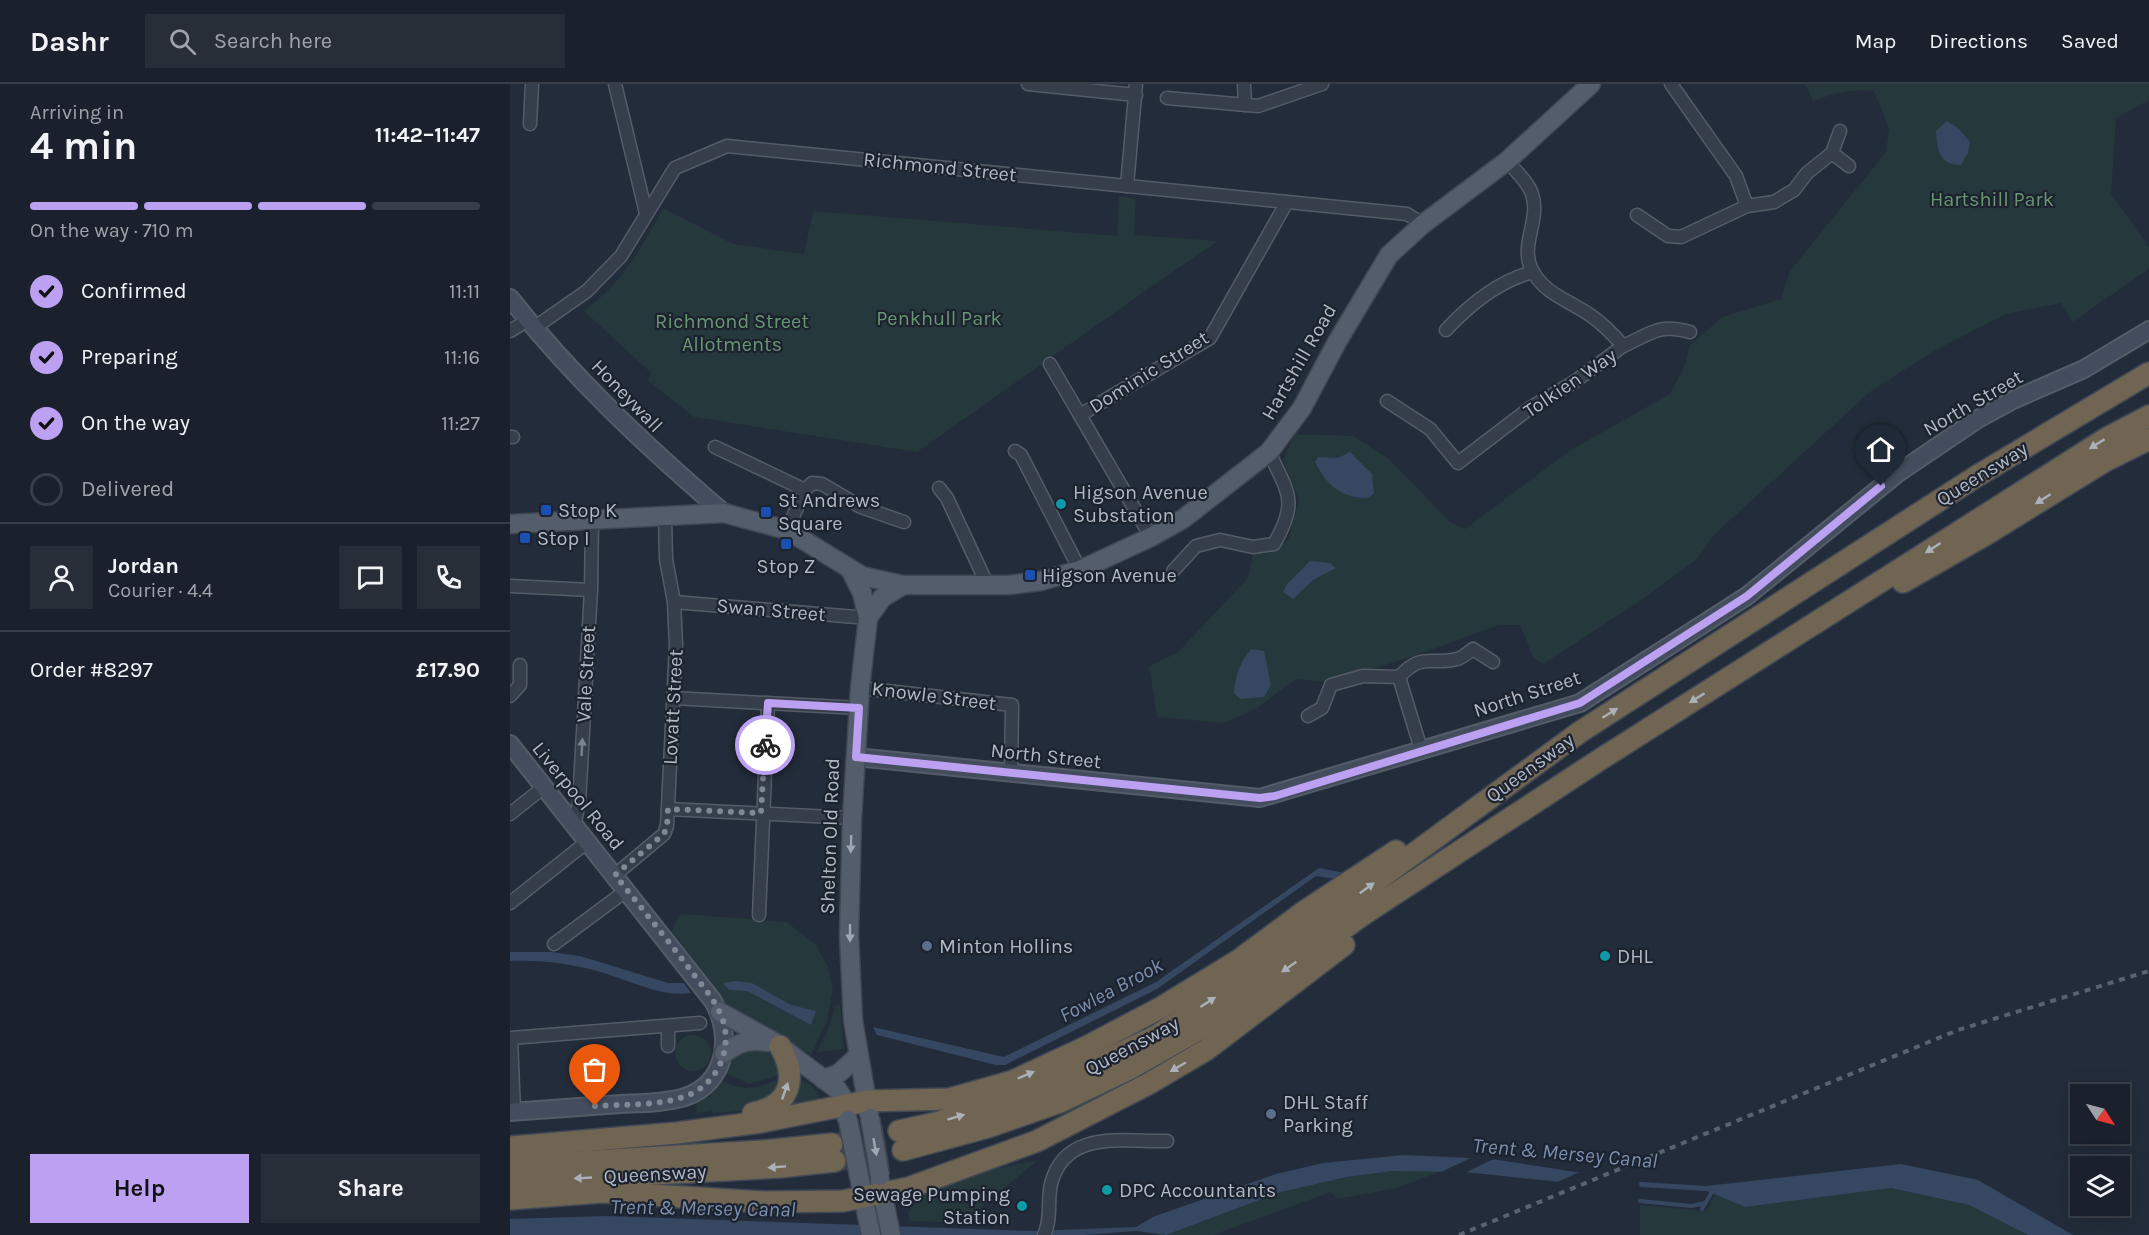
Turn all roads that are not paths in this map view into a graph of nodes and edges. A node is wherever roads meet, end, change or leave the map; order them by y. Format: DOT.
graph roads {
  1 [pos="532,84"];
  2 [pos="615,84"];
  3 [pos="1028,84"];
  4 [pos="1244,84"];
  5 [pos="1322,84"];
  6 [pos="1591,84"];
  7 [pos="1671,84"];
  8 [pos="1136,89"];
  9 [pos="1167,98"];
  10 [pos="1245,105"];
  11 [pos="530,124"];
  12 [pos="1840,130"];
  13 [pos="1832,153"];
  14 [pos="1507,161"];
  15 [pos="1849,166"];
  16 [pos="1127,186"];
  17 [pos="1287,202"];
  18 [pos="1747,206"];
  19 [pos="646,213"];
  20 [pos="1637,215"];
  21 [pos="1423,224"];
  22 [pos="1533,272"];
  23 [pos="510,298"];
  24 [pos="531,324"];
  25 [pos="1446,330"];
  26 [pos="2149,330"];
  27 [pos="510,331"];
  28 [pos="1690,332"];
  29 [pos="1623,346"];
  30 [pos="2149,358"];
  31 [pos="1050,364"];
  32 [pos="2149,373"];
  33 [pos="1387,401"];
  34 [pos="1080,415"];
  35 [pos="2149,416"];
  36 [pos="2149,439"];
  37 [pos="715,447"];
  38 [pos="1014,451"];
  39 [pos="1269,452"];
  40 [pos="1977,476"];
  41 [pos="939,488"];
  42 [pos="805,490"];
  43 [pos="724,513"];
  44 [pos="665,516"];
  45 [pos="592,521"];
  46 [pos="903,522"];
  47 [pos="510,524"];
  48 [pos="787,530"];
  49 [pos="1151,537"];
  50 [pos="1080,570"];
  51 [pos="852,571"];
  52 [pos="1173,571"];
  53 [pos="903,585"];
  54 [pos="510,586"];
  55 [pos="988,586"];
  56 [pos="591,590"];
  57 [pos="674,602"];
  58 [pos="868,618"];
  59 [pos="1493,662"];
  60 [pos="520,665"];
  61 [pos="1399,677"];
  62 [pos="1724,681"];
  63 [pos="860,688"];
  64 [pos="510,696"];
  65 [pos="673,698"];
  66 [pos="768,703"];
  67 [pos="859,708"];
  68 [pos="1308,716"];
  69 [pos="1580,732"];
  70 [pos="510,744"];
  71 [pos="1421,749"];
  72 [pos="856,757"];
  73 [pos="1604,757"];
  74 [pos="1011,774"];
  75 [pos="544,787"];
  76 [pos="668,809"];
  77 [pos="761,813"];
  78 [pos="510,814"];
  79 [pos="852,818"];
  80 [pos="574,826"];
  81 [pos="587,842"];
  82 [pos="615,875"];
  83 [pos="627,890"];
  84 [pos="510,903"];
  85 [pos="759,915"];
  86 [pos="554,944"];
  87 [pos="720,1012"];
  88 [pos="700,1023"];
  89 [pos="668,1026"];
  90 [pos="778,1045"];
  91 [pos="668,1046"];
  92 [pos="724,1053"];
  93 [pos="858,1056"];
  94 [pos="823,1078"];
  95 [pos="868,1109"];
  96 [pos="512,1112"];
  97 [pos="846,1113"];
  98 [pos="677,1133"];
  99 [pos="1167,1141"];
  100 [pos="510,1147"];
  101 [pos="510,1166"];
  102 [pos="510,1182"];
  103 [pos="873,1195"];
  104 [pos="510,1199"];
  105 [pos="871,1235"];
  106 [pos="891,1235"];
  107 [pos="1044,1235"];
  1 -- 11 [label="street"];
  2 -- 19 [label="street"];
  3 -- 8 [label="street"];
  4 -- 10 [label="street"];
  5 -- 10 [label="street"];
  6 -- 14 [label="main road, Hartshill Road"];
  7 -- 18 [label="street"];
  8 -- 16 [label="street"];
  9 -- 10 [label="street"];
  12 -- 13 [label="street"];
  13 -- 15 [label="street"];
  13 -- 18 [label="street"];
  14 -- 21 [label="main road, Hartshill Road"];
  14 -- 22 [label="street"];
  16 -- 17 [label="street, Richmond Street"];
  16 -- 19 [label="street, Richmond Street"];
  17 -- 21 [label="street, Richmond Street"];
  17 -- 34 [label="street, Dominic Street"];
  18 -- 20 [label="street"];
  19 -- 24 [label="street, Richmond Street"];
  21 -- 39 [label="main road, Hartshill Road"];
  22 -- 25 [label="street"];
  22 -- 29 [label="street, Tolkien Way"];
  23 -- 24 [label="street, Honeywall"];
  24 -- 27 [label="street, Richmond Street"];
  24 -- 43 [label="street, Honeywall"];
  26 -- 71 [label="street, North Street"];
  28 -- 29 [label="street"];
  29 -- 33 [label="street, Tolkien Way"];
  30 -- 40 [label="highway"];
  31 -- 34 [label="street"];
  32 -- 40 [label="highway, Queensway"];
  34 -- 49 [label="street"];
  35 -- 62 [label="highway, Queensway, one-way"];
  36 -- 62 [label="highway, one-way"];
  37 -- 42 [label="street"];
  38 -- 50 [label="street"];
  39 -- 49 [label="main road, Hartshill Road"];
  39 -- 52 [label="street"];
  69 -- 40 [label="highway, Queensway, one-way"];
  41 -- 55 [label="street"];
  42 -- 46 [label="street"];
  42 -- 48 [label="street"];
  43 -- 44 [label="main road, Hartshill Road"];
  43 -- 48 [label="main road, Hartshill Road"];
  44 -- 45 [label="main road, Hartshill Road"];
  44 -- 57 [label="street, Lovatt Street"];
  45 -- 47 [label="main road, Hartshill Road"];
  45 -- 56 [label="street, Vale Street"];
  48 -- 51 [label="main road, Hartshill Road"];
  49 -- 50 [label="main road, Hartshill Road"];
  50 -- 55 [label="main road, Hartshill Road"];
  51 -- 53 [label="main road, Hartshill Road"];
  51 -- 58 [label="main road, Shelton Old Road"];
  53 -- 55 [label="main road, Hartshill Road"];
  53 -- 58 [label="main road"];
  54 -- 56 [label="street"];
  80 -- 56 [label="street, Vale Street, one-way"];
  57 -- 58 [label="street, Swan Street"];
  57 -- 65 [label="street, Lovatt Street"];
  58 -- 63 [label="main road, Shelton Old Road"];
  59 -- 61 [label="street"];
  60 -- 64 [label="street"];
  61 -- 68 [label="street"];
  61 -- 71 [label="street"];
  62 -- 73 [label="highway, Queensway, one-way"];
  63 -- 67 [label="main road, Shelton Old Road"];
  63 -- 74 [label="street, Knowle Street"];
  65 -- 66 [label="street"];
  65 -- 76 [label="street, Lovatt Street"];
  66 -- 67 [label="street"];
  66 -- 77 [label="street"];
  67 -- 72 [label="main road, Shelton Old Road"];
  73 -- 69 [label="highway, Queensway, one-way"];
  95 -- 69 [label="highway, one-way"];
  70 -- 75 [label="street, Liverpool Road"];
  71 -- 74 [label="street, North Street"];
  72 -- 74 [label="street, North Street"];
  72 -- 79 [label="main road, Shelton Old Road"];
  73 -- 103 [label="highway, one-way"];
  75 -- 78 [label="street"];
  75 -- 80 [label="street, Liverpool Road"];
  76 -- 77 [label="street"];
  76 -- 82 [label="street, Lovatt Street"];
  77 -- 79 [label="street"];
  77 -- 85 [label="street"];
  79 -- 93 [label="main road, Shelton Old Road, one-way"];
  80 -- 81 [label="street, Liverpool Road"];
  81 -- 82 [label="street, Liverpool Road"];
  81 -- 84 [label="street"];
  82 -- 83 [label="street, Liverpool Road"];
  83 -- 86 [label="street"];
  83 -- 87 [label="street, Liverpool Road"];
  87 -- 90 [label="main road, Shelton Old Road"];
  87 -- 92 [label="street"];
  88 -- 89 [label="street"];
  89 -- 91 [label="street"];
  89 -- 96 [label="street"];
  90 -- 92 [label="main road"];
  90 -- 94 [label="main road, Shelton Old Road"];
  98 -- 90 [label="highway, one-way"];
  92 -- 96 [label="street"];
  93 -- 94 [label="main road"];
  93 -- 95 [label="main road, Shelton Old Road"];
  94 -- 97 [label="main road, Shelton Old Road"];
  95 -- 97 [label="highway"];
  95 -- 103 [label="main road, Shelton Old Road, one-way, bridge"];
  97 -- 98 [label="highway"];
  97 -- 103 [label="main road, Shelton Old Road, bridge"];
  98 -- 100 [label="highway"];
  99 -- 107 [label="street"];
  101 -- 102 [label="highway, Queensway, one-way"];
  103 -- 104 [label="highway"];
  103 -- 105 [label="main road"];
  103 -- 106 [label="main road, Shelton Old Road"];
}
